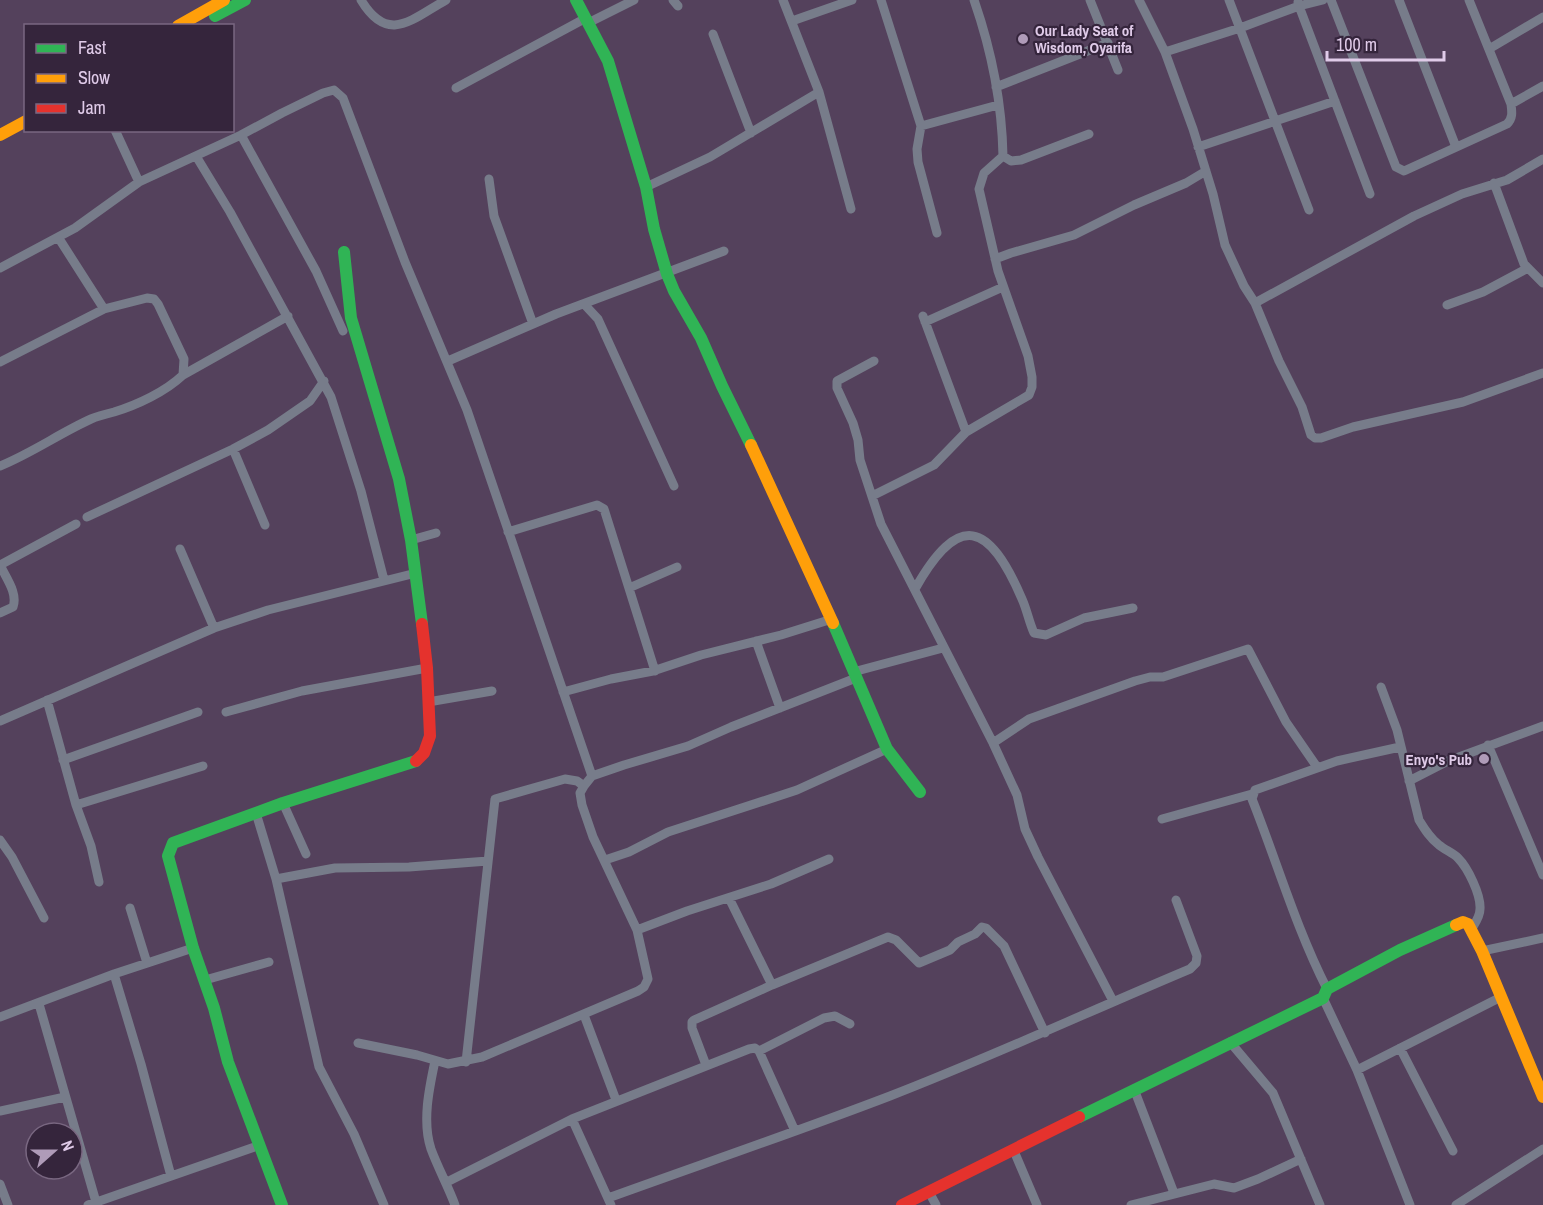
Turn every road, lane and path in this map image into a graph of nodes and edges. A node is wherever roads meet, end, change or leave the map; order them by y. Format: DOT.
graph roads {
  1 [pos="224,0"];
  2 [pos="245,0"];
  3 [pos="361,0"];
  4 [pos="446,0"];
  5 [pos="576,0"];
  6 [pos="634,0"];
  7 [pos="783,0"];
  8 [pos="852,0"];
  9 [pos="881,0"];
  10 [pos="974,0"];
  11 [pos="1090,0"];
  12 [pos="1139,0"];
  13 [pos="1229,0"];
  14 [pos="1323,0"];
  15 [pos="1331,0"];
  16 [pos="1399,0"];
  17 [pos="1469,0"];
  18 [pos="1298,3"];
  19 [pos="1543,17"];
  20 [pos="587,21"];
  21 [pos="792,21"];
  22 [pos="182,24"];
  23 [pos="203,24"];
  24 [pos="1240,28"];
  25 [pos="713,34"];
  26 [pos="1108,43"];
  27 [pos="1489,49"];
  28 [pos="1165,52"];
  29 [pos="1118,70"];
  30 [pos="1543,86"];
  31 [pos="996,87"];
  32 [pos="456,88"];
  33 [pos="819,92"];
  34 [pos="1335,101"];
  35 [pos="1511,104"];
  36 [pos="998,105"];
  37 [pos="24,110"];
  38 [pos="1275,121"];
  39 [pos="24,122"];
  40 [pos="0,123"];
  41 [pos="921,126"];
  42 [pos="117,132"];
  43 [pos="751,132"];
  44 [pos="1089,134"];
  45 [pos="0,135"];
  46 [pos="241,135"];
  47 [pos="1198,147"];
  48 [pos="1456,147"];
  49 [pos="196,156"];
  50 [pos="1003,156"];
  51 [pos="1543,159"];
  52 [pos="1206,171"];
  53 [pos="489,179"];
  54 [pos="139,182"];
  55 [pos="1494,183"];
  56 [pos="646,187"];
  57 [pos="1370,194"];
  58 [pos="851,209"];
  59 [pos="1310,210"];
  60 [pos="938,233"];
  61 [pos="58,237"];
  62 [pos="724,251"];
  63 [pos="344,252"];
  64 [pos="995,259"];
  65 [pos="0,268"];
  66 [pos="1528,268"];
  67 [pos="667,274"];
  68 [pos="1543,283"];
  69 [pos="1003,287"];
  70 [pos="1255,303"];
  71 [pos="584,304"];
  72 [pos="1447,305"];
  73 [pos="104,309"];
  74 [pos="288,316"];
  75 [pos="533,324"];
  76 [pos="343,331"];
  77 [pos="448,361"];
  78 [pos="874,361"];
  79 [pos="0,362"];
  80 [pos="1543,373"];
  81 [pos="183,375"];
  82 [pos="324,381"];
  83 [pos="331,397"];
  84 [pos="310,401"];
  85 [pos="966,432"];
  86 [pos="233,449"];
  87 [pos="0,466"];
  88 [pos="674,486"];
  89 [pos="872,496"];
  90 [pos="87,517"];
  91 [pos="76,524"];
  92 [pos="265,525"];
  93 [pos="508,532"];
  94 [pos="436,533"];
  95 [pos="411,540"];
  96 [pos="180,549"];
  97 [pos="677,567"];
  98 [pos="416,573"];
  99 [pos="384,580"];
  100 [pos="629,588"];
  101 [pos="915,589"];
  102 [pos="1133,608"];
  103 [pos="0,613"];
  104 [pos="832,620"];
  105 [pos="214,628"];
  106 [pos="756,641"];
  107 [pos="943,648"];
  108 [pos="427,668"];
  109 [pos="655,670"];
  110 [pos="855,675"];
  111 [pos="1381,687"];
  112 [pos="492,691"];
  113 [pos="563,693"];
  114 [pos="47,700"];
  115 [pos="428,702"];
  116 [pos="780,708"];
  117 [pos="198,712"];
  118 [pos="226,712"];
  119 [pos="0,721"];
  120 [pos="1543,726"];
  121 [pos="993,743"];
  122 [pos="1488,746"];
  123 [pos="1400,747"];
  124 [pos="887,749"];
  125 [pos="63,760"];
  126 [pos="203,766"];
  127 [pos="1317,767"];
  128 [pos="592,776"];
  129 [pos="1409,781"];
  130 [pos="584,786"];
  131 [pos="920,792"];
  132 [pos="1252,794"];
  133 [pos="283,803"];
  134 [pos="76,805"];
  135 [pos="256,813"];
  136 [pos="1162,819"];
  137 [pos="0,840"];
  138 [pos="306,854"];
  139 [pos="829,859"];
  140 [pos="605,860"];
  141 [pos="488,861"];
  142 [pos="1543,875"];
  143 [pos="276,879"];
  144 [pos="99,882"];
  145 [pos="729,898"];
  146 [pos="1176,900"];
  147 [pos="130,908"];
  148 [pos="44,918"];
  149 [pos="637,930"];
  150 [pos="1472,930"];
  151 [pos="1543,938"];
  152 [pos="193,948"];
  153 [pos="1482,951"];
  154 [pos="269,962"];
  155 [pos="147,963"];
  156 [pos="114,974"];
  157 [pos="205,980"];
  158 [pos="772,986"];
  159 [pos="1325,993"];
  160 [pos="1501,997"];
  161 [pos="1113,1001"];
  162 [pos="39,1004"];
  163 [pos="584,1015"];
  164 [pos="0,1017"];
  165 [pos="849,1024"];
  166 [pos="1045,1033"];
  167 [pos="1230,1042"];
  168 [pos="358,1043"];
  169 [pos="1400,1048"];
  170 [pos="759,1051"];
  171 [pos="435,1061"];
  172 [pos="466,1062"];
  173 [pos="706,1065"];
  174 [pos="1357,1070"];
  175 [pos="1134,1089"];
  176 [pos="1543,1096"];
  177 [pos="65,1097"];
  178 [pos="616,1100"];
  179 [pos="0,1111"];
  180 [pos="572,1119"];
  181 [pos="795,1131"];
  182 [pos="260,1145"];
  183 [pos="1543,1149"];
  184 [pos="1014,1151"];
  185 [pos="1453,1151"];
  186 [pos="1301,1159"];
  187 [pos="171,1176"];
  188 [pos="447,1182"];
  189 [pos="0,1184"];
  190 [pos="930,1192"];
  191 [pos="1174,1193"];
  192 [pos="1163,1201"];
  193 [pos="610,1202"];
  194 [pos="100,1203"];
  195 [pos="8,1205"];
  196 [pos="282,1205"];
  197 [pos="384,1205"];
  198 [pos="455,1205"];
  199 [pos="902,1205"];
  200 [pos="936,1205"];
  201 [pos="1037,1205"];
  202 [pos="1131,1205"];
  203 [pos="1320,1205"];
  204 [pos="1410,1205"];
  205 [pos="1456,1205"];
  1 -- 22 [label="main road"];
  2 -- 23 [label="main road"];
  3 -- 4 [label="street"];
  5 -- 20 [label="main road"];
  6 -- 20 [label="street"];
  7 -- 21 [label="street"];
  8 -- 21 [label="street"];
  9 -- 41 [label="street"];
  10 -- 31 [label="street"];
  11 -- 26 [label="street"];
  12 -- 28 [label="street"];
  13 -- 24 [label="street"];
  14 -- 18 [label="street"];
  15 -- 48 [label="street"];
  16 -- 48 [label="street"];
  17 -- 27 [label="street"];
  18 -- 24 [label="street"];
  18 -- 34 [label="street"];
  19 -- 27 [label="street"];
  20 -- 32 [label="street"];
  20 -- 56 [label="main road"];
  21 -- 33 [label="street"];
  24 -- 28 [label="street"];
  24 -- 38 [label="street"];
  25 -- 43 [label="street"];
  26 -- 29 [label="street"];
  26 -- 31 [label="street"];
  27 -- 35 [label="street"];
  28 -- 47 [label="street"];
  30 -- 35 [label="street"];
  31 -- 36 [label="street"];
  33 -- 43 [label="street"];
  33 -- 58 [label="street"];
  34 -- 38 [label="street"];
  34 -- 57 [label="street"];
  35 -- 48 [label="street"];
  36 -- 41 [label="street"];
  36 -- 50 [label="street"];
  37 -- 40 [label="main road"];
  38 -- 47 [label="street"];
  38 -- 59 [label="street"];
  39 -- 45 [label="main road"];
  41 -- 60 [label="street"];
  42 -- 54 [label="street"];
  43 -- 56 [label="street"];
  44 -- 50 [label="street"];
  46 -- 49 [label="street"];
  46 -- 76 [label="street"];
  46 -- 77 [label="street"];
  47 -- 52 [label="street"];
  49 -- 54 [label="street"];
  49 -- 74 [label="street"];
  50 -- 64 [label="street"];
  51 -- 55 [label="street"];
  52 -- 64 [label="street"];
  52 -- 70 [label="street"];
  53 -- 75 [label="street"];
  54 -- 61 [label="street"];
  55 -- 66 [label="street"];
  55 -- 70 [label="street"];
  56 -- 67 [label="main road"];
  61 -- 65 [label="street"];
  61 -- 73 [label="street"];
  62 -- 67 [label="street"];
  63 -- 95 [label="main road"];
  64 -- 69 [label="street"];
  66 -- 68 [label="street"];
  66 -- 72 [label="street"];
  67 -- 71 [label="street"];
  67 -- 104 [label="main road"];
  69 -- 85 [label="street"];
  69 -- 85 [label="street"];
  70 -- 80 [label="street"];
  71 -- 75 [label="street"];
  71 -- 88 [label="street"];
  73 -- 79 [label="street"];
  73 -- 81 [label="street"];
  74 -- 81 [label="street"];
  74 -- 82 [label="street"];
  75 -- 77 [label="street"];
  77 -- 93 [label="street"];
  78 -- 89 [label="street"];
  81 -- 87 [label="street"];
  82 -- 83 [label="street"];
  82 -- 84 [label="street"];
  83 -- 84 [label="street"];
  83 -- 99 [label="street"];
  84 -- 86 [label="street"];
  85 -- 89 [label="street"];
  86 -- 90 [label="street"];
  86 -- 92 [label="street"];
  89 -- 101 [label="street"];
  91 -- 103 [label="street"];
  93 -- 100 [label="street"];
  93 -- 113 [label="street"];
  94 -- 95 [label="street"];
  95 -- 98 [label="main road"];
  96 -- 105 [label="street"];
  97 -- 100 [label="street"];
  98 -- 99 [label="street"];
  98 -- 108 [label="main road"];
  99 -- 105 [label="street"];
  100 -- 109 [label="street"];
  101 -- 102 [label="street"];
  101 -- 107 [label="street"];
  104 -- 106 [label="street"];
  104 -- 110 [label="main road"];
  105 -- 114 [label="street"];
  106 -- 109 [label="street"];
  106 -- 116 [label="street"];
  107 -- 110 [label="street"];
  107 -- 121 [label="street"];
  108 -- 115 [label="main road"];
  108 -- 118 [label="street"];
  109 -- 113 [label="street"];
  110 -- 116 [label="street"];
  110 -- 124 [label="main road"];
  111 -- 123 [label="street"];
  112 -- 115 [label="street"];
  113 -- 128 [label="street"];
  114 -- 119 [label="street"];
  114 -- 125 [label="street"];
  115 -- 133 [label="main road"];
  116 -- 128 [label="street"];
  117 -- 125 [label="street"];
  120 -- 122 [label="street"];
  121 -- 127 [label="street"];
  121 -- 161 [label="street"];
  122 -- 129 [label="street"];
  122 -- 142 [label="street"];
  123 -- 127 [label="street"];
  123 -- 129 [label="street"];
  124 -- 131 [label="main road"];
  124 -- 140 [label="street"];
  125 -- 134 [label="street"];
  126 -- 134 [label="street"];
  127 -- 132 [label="street"];
  128 -- 130 [label="street"];
  129 -- 150 [label="street"];
  130 -- 140 [label="street"];
  130 -- 141 [label="street"];
  132 -- 136 [label="street"];
  132 -- 159 [label="street"];
  133 -- 135 [label="main road"];
  133 -- 138 [label="street"];
  134 -- 144 [label="street"];
  135 -- 143 [label="street"];
  135 -- 152 [label="main road"];
  137 -- 148 [label="street"];
  139 -- 145 [label="street"];
  140 -- 149 [label="street"];
  141 -- 143 [label="street"];
  141 -- 172 [label="street"];
  143 -- 197 [label="street"];
  145 -- 149 [label="street"];
  145 -- 158 [label="street"];
  146 -- 161 [label="street"];
  147 -- 155 [label="street"];
  149 -- 163 [label="street"];
  150 -- 153 [label="main road"];
  150 -- 159 [label="main road"];
  151 -- 153 [label="street"];
  152 -- 155 [label="street"];
  152 -- 157 [label="main road"];
  153 -- 160 [label="main road"];
  154 -- 157 [label="street"];
  155 -- 156 [label="street"];
  156 -- 162 [label="street"];
  156 -- 187 [label="street"];
  157 -- 182 [label="main road"];
  158 -- 166 [label="street"];
  158 -- 173 [label="street"];
  159 -- 167 [label="main road"];
  159 -- 174 [label="street"];
  160 -- 169 [label="street"];
  160 -- 176 [label="main road"];
  161 -- 166 [label="street"];
  162 -- 164 [label="street"];
  162 -- 177 [label="street"];
  163 -- 172 [label="street"];
  163 -- 178 [label="street"];
  165 -- 170 [label="street"];
  166 -- 181 [label="street"];
  167 -- 175 [label="main road"];
  167 -- 186 [label="street"];
  168 -- 171 [label="street"];
  169 -- 174 [label="street"];
  169 -- 185 [label="street"];
  170 -- 173 [label="street"];
  170 -- 181 [label="street"];
  171 -- 172 [label="street"];
  171 -- 188 [label="street"];
  173 -- 178 [label="street"];
  174 -- 204 [label="street"];
  175 -- 184 [label="main road"];
  175 -- 191 [label="street"];
  177 -- 179 [label="street"];
  177 -- 194 [label="street"];
  178 -- 180 [label="street"];
  180 -- 188 [label="street"];
  180 -- 193 [label="street"];
  181 -- 193 [label="street"];
  182 -- 187 [label="street"];
  182 -- 196 [label="main road"];
  183 -- 205 [label="street"];
  184 -- 190 [label="main road"];
  184 -- 201 [label="street"];
  186 -- 191 [label="street"];
  186 -- 203 [label="street"];
  187 -- 194 [label="street"];
  188 -- 198 [label="street"];
  189 -- 195 [label="street"];
  190 -- 199 [label="main road"];
  190 -- 200 [label="street"];
  191 -- 192 [label="street"];
  192 -- 202 [label="street"];
}
